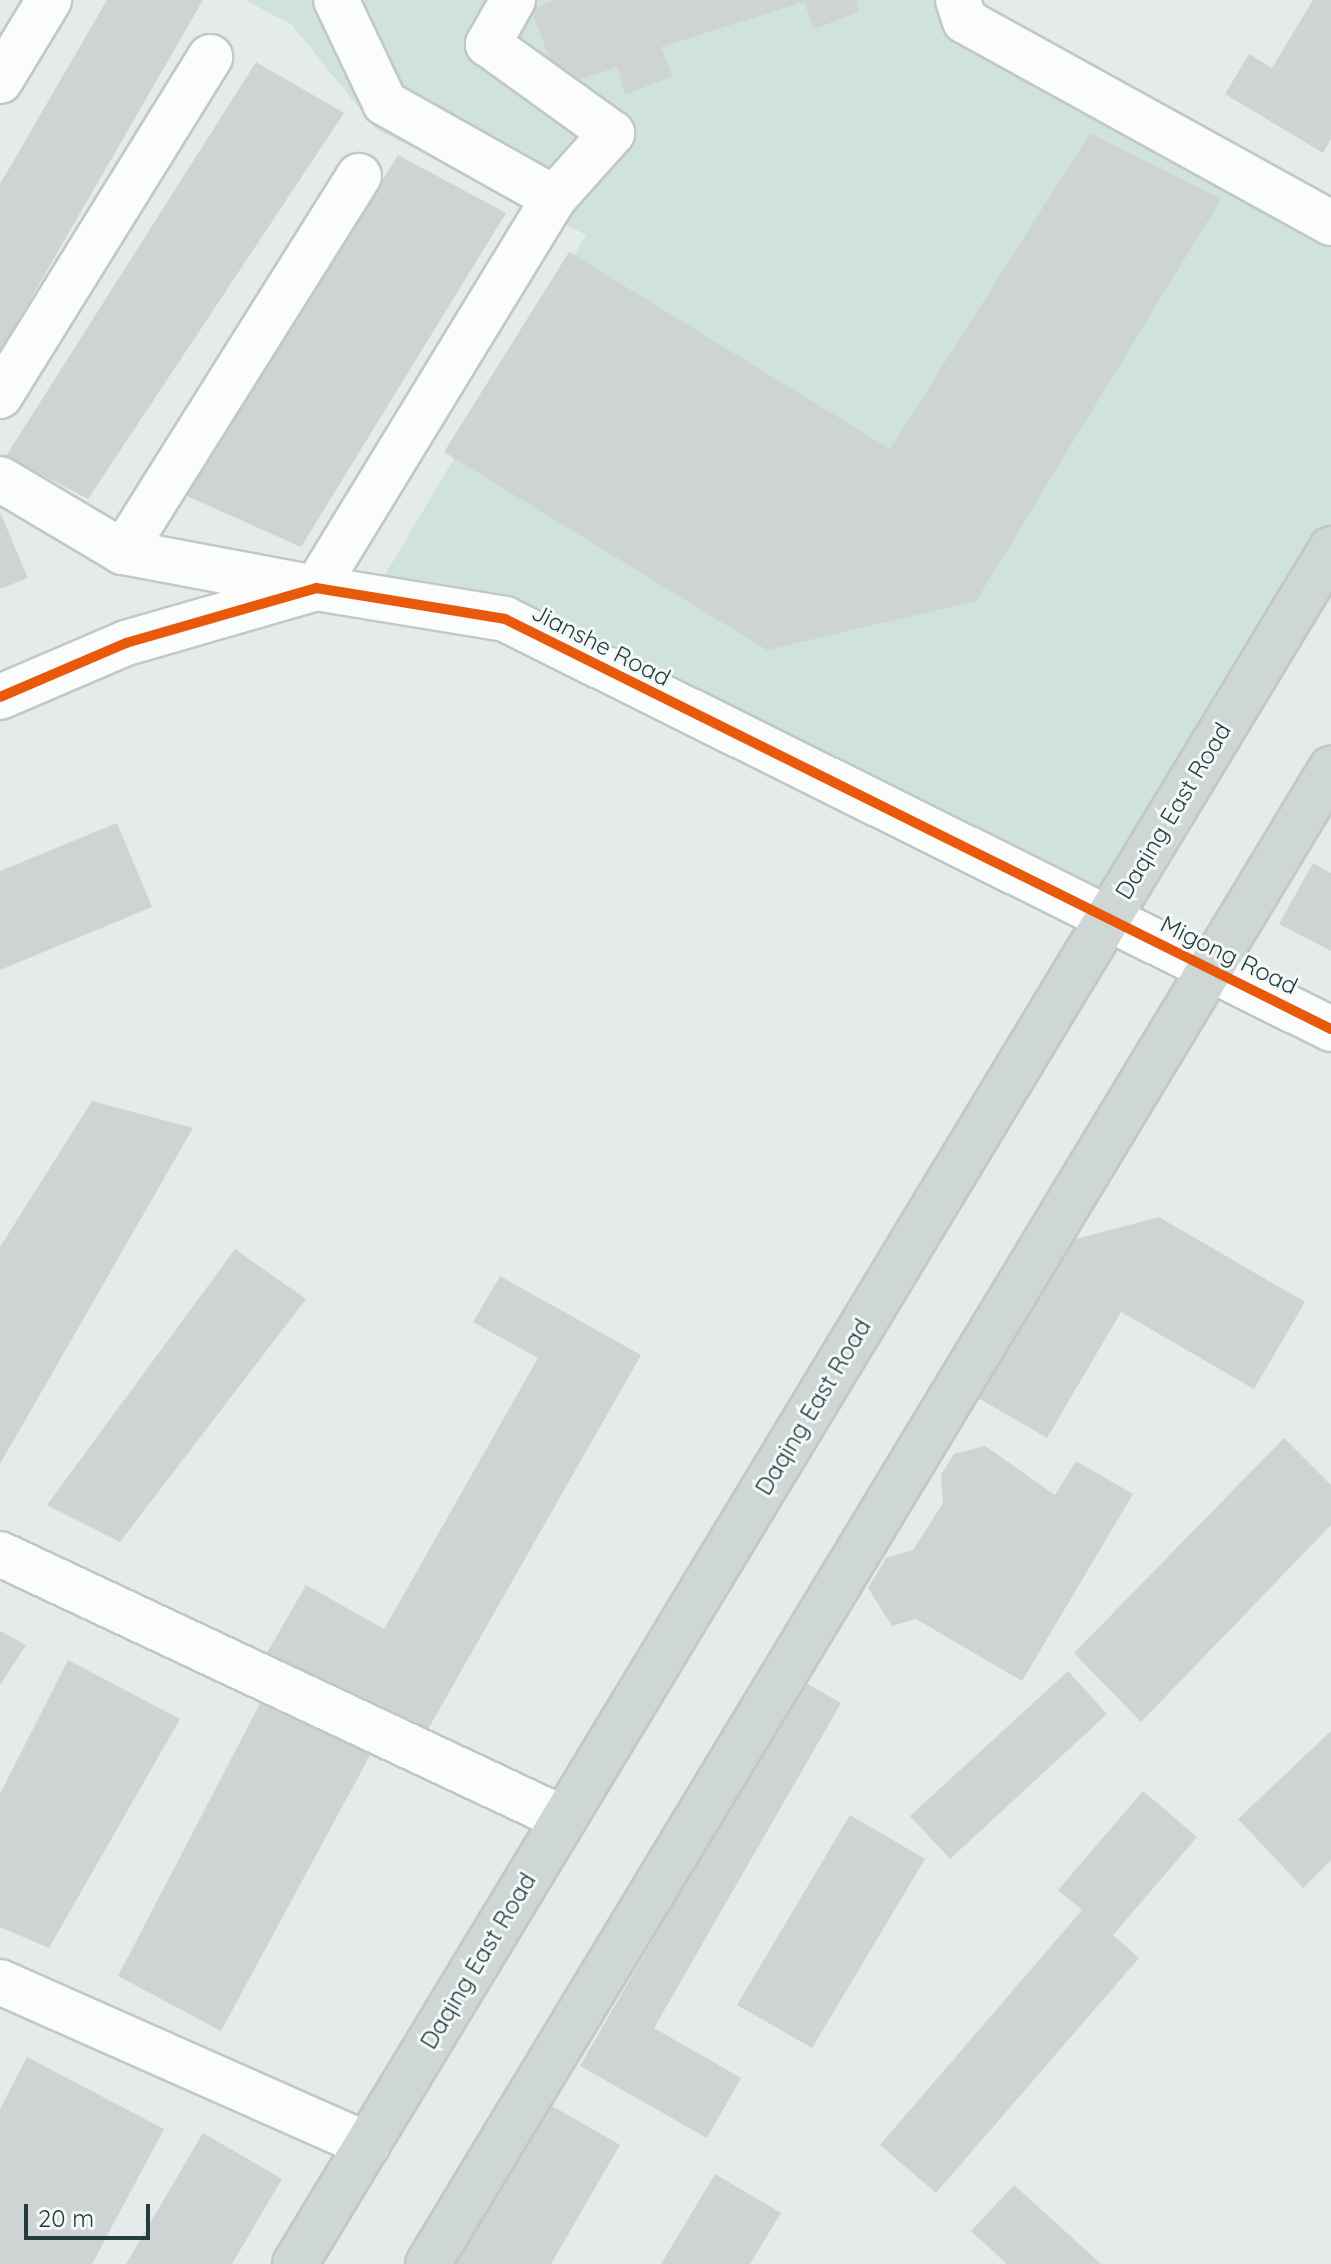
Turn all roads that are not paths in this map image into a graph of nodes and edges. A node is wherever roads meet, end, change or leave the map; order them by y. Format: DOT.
graph roads {
  1 [pos="49,0"];
  2 [pos="336,0"];
  3 [pos="513,0"];
  4 [pos="958,0"];
  5 [pos="210,57"];
  6 [pos="0,81"];
  7 [pos="359,176"];
  8 [pos="554,198"];
  9 [pos="1331,223"];
  10 [pos="0,396"];
  11 [pos="0,479"];
  12 [pos="1331,549"];
  13 [pos="123,552"];
  14 [pos="316,588"];
  15 [pos="0,697"];
  16 [pos="1331,769"];
  17 [pos="1108,921"];
  18 [pos="1215,966"];
  19 [pos="1331,1029"];
  20 [pos="0,1554"];
  21 [pos="564,1819"];
  22 [pos="0,1982"];
  23 [pos="367,2145"];
  24 [pos="295,2264"];
  25 [pos="428,2264"];
  1 -- 6 [label="street"];
  2 -- 8 [label="street"];
  3 -- 8 [label="street"];
  4 -- 9 [label="street"];
  5 -- 10 [label="street"];
  7 -- 13 [label="street"];
  8 -- 14 [label="street"];
  11 -- 13 [label="street"];
  12 -- 17 [label="main road, Daqing East Road"];
  13 -- 14 [label="street"];
  14 -- 15 [label="street, Jianshe Road"];
  14 -- 17 [label="street, Jianshe Road"];
  16 -- 18 [label="main road"];
  17 -- 18 [label="street, Migong Road"];
  17 -- 21 [label="main road, Daqing East Road"];
  18 -- 19 [label="street, Migong Road"];
  18 -- 25 [label="main road"];
  20 -- 21 [label="street"];
  21 -- 23 [label="main road, Daqing East Road"];
  22 -- 23 [label="street"];
  23 -- 24 [label="main road, Daqing East Road"];
}
